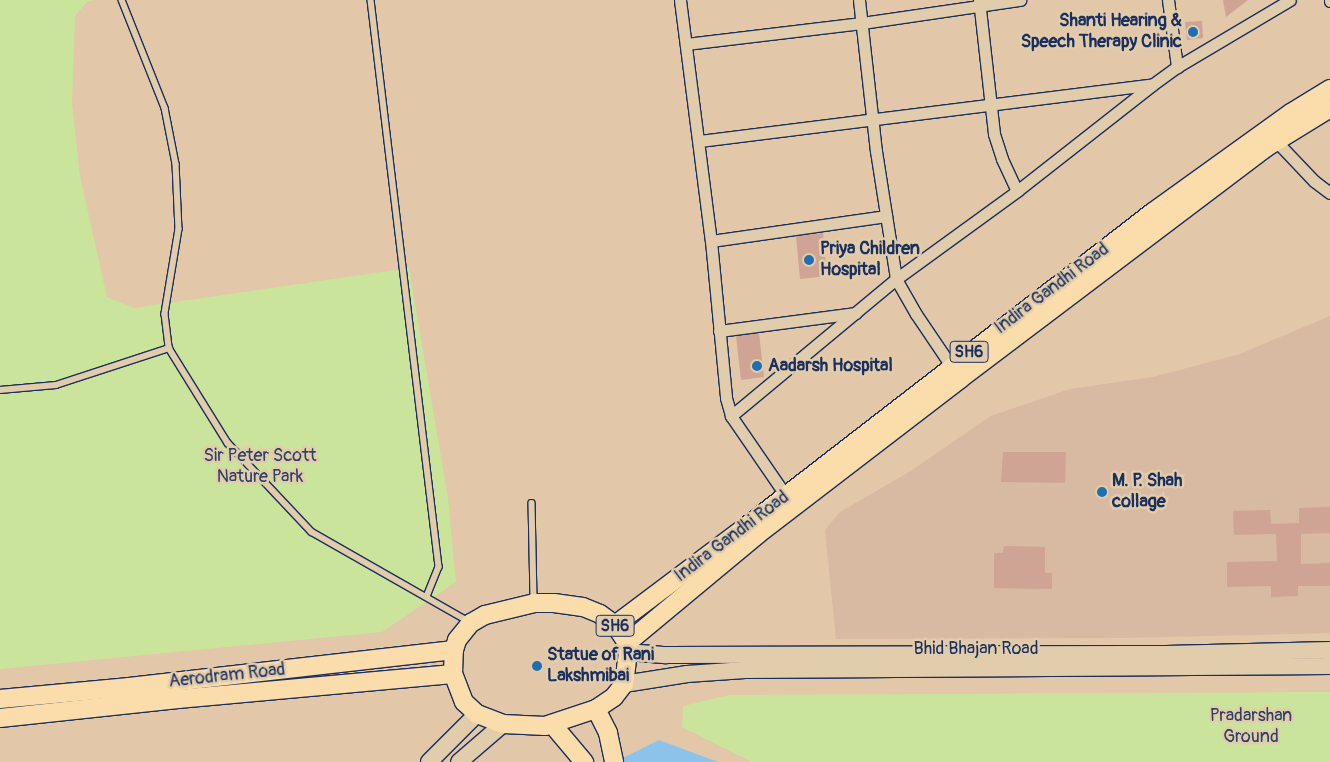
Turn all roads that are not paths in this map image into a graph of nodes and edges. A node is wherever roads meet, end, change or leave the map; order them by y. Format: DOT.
graph roads {
  1 [pos="122,0"];
  2 [pos="371,0"];
  3 [pos="680,0"];
  4 [pos="859,0"];
  5 [pos="1020,0"];
  6 [pos="1168,0"];
  7 [pos="1290,0"];
  8 [pos="979,3"];
  9 [pos="862,23"];
  10 [pos="686,44"];
  11 [pos="1177,67"];
  12 [pos="1152,85"];
  13 [pos="1330,89"];
  14 [pos="991,104"];
  15 [pos="1330,108"];
  16 [pos="873,119"];
  17 [pos="699,141"];
  18 [pos="1276,141"];
  19 [pos="1017,192"];
  20 [pos="1330,193"];
  21 [pos="886,216"];
  22 [pos="711,241"];
  23 [pos="896,279"];
  24 [pos="856,313"];
  25 [pos="719,331"];
  26 [pos="169,348"];
  27 [pos="955,372"];
  28 [pos="0,390"];
  29 [pos="731,416"];
  30 [pos="786,496"];
  31 [pos="532,503"];
  32 [pos="427,596"];
  33 [pos="534,603"];
  34 [pos="471,623"];
  35 [pos="615,625"];
  36 [pos="627,648"];
  37 [pos="454,650"];
  38 [pos="1330,650"];
  39 [pos="1330,666"];
  40 [pos="453,674"];
  41 [pos="624,684"];
  42 [pos="0,699"];
  43 [pos="596,709"];
  44 [pos="477,714"];
  45 [pos="0,718"];
  46 [pos="503,724"];
  47 [pos="552,724"];
  48 [pos="429,762"];
  49 [pos="459,762"];
  50 [pos="584,762"];
  51 [pos="614,762"];
  1 -- 26 [label="lane"];
  2 -- 32 [label="lane"];
  3 -- 10 [label="street"];
  4 -- 9 [label="street"];
  5 -- 8 [label="street"];
  6 -- 11 [label="street"];
  7 -- 11 [label="street"];
  8 -- 9 [label="street"];
  8 -- 14 [label="street"];
  9 -- 10 [label="street"];
  9 -- 16 [label="street"];
  10 -- 17 [label="street"];
  11 -- 12 [label="street"];
  12 -- 14 [label="street"];
  12 -- 19 [label="street"];
  13 -- 27 [label="main road, Indira Gandhi Road / SH6"];
  14 -- 16 [label="street"];
  14 -- 19 [label="street"];
  15 -- 18 [label="main road, Indira Gandhi Road / SH6"];
  16 -- 17 [label="street"];
  16 -- 21 [label="street"];
  17 -- 22 [label="street"];
  18 -- 20 [label="street"];
  18 -- 27 [label="main road, Indira Gandhi Road / SH6"];
  19 -- 23 [label="street"];
  21 -- 22 [label="street"];
  21 -- 23 [label="street"];
  22 -- 25 [label="street"];
  23 -- 24 [label="street"];
  23 -- 27 [label="street"];
  24 -- 25 [label="street"];
  24 -- 29 [label="street"];
  25 -- 29 [label="street"];
  26 -- 28 [label="lane"];
  26 -- 32 [label="lane"];
  27 -- 30 [label="main road, Indira Gandhi Road / SH6"];
  27 -- 36 [label="main road, Indira Gandhi Road / SH6"];
  29 -- 30 [label="street"];
  30 -- 35 [label="main road, Indira Gandhi Road / SH6"];
  31 -- 33 [label="lane"];
  32 -- 34 [label="lane"];
  33 -- 34 [label="main road, SH6"];
  33 -- 35 [label="main road, SH6"];
  34 -- 37 [label="main road"];
  35 -- 36 [label="main road, SH6"];
  36 -- 38 [label="main road, Bhid Bhajan Road"];
  36 -- 41 [label="main road, SH6"];
  37 -- 40 [label="main road"];
  37 -- 42 [label="main road, Aerodram Road"];
  39 -- 41 [label="main road, Bhid Bhajan Road"];
  40 -- 44 [label="main road"];
  40 -- 45 [label="main road, Aerodram Road"];
  41 -- 43 [label="main road"];
  43 -- 47 [label="main road"];
  43 -- 51 [label="main road"];
  44 -- 46 [label="main road"];
  44 -- 48 [label="main road"];
  46 -- 47 [label="main road"];
  46 -- 49 [label="main road"];
  47 -- 50 [label="main road"];
}
